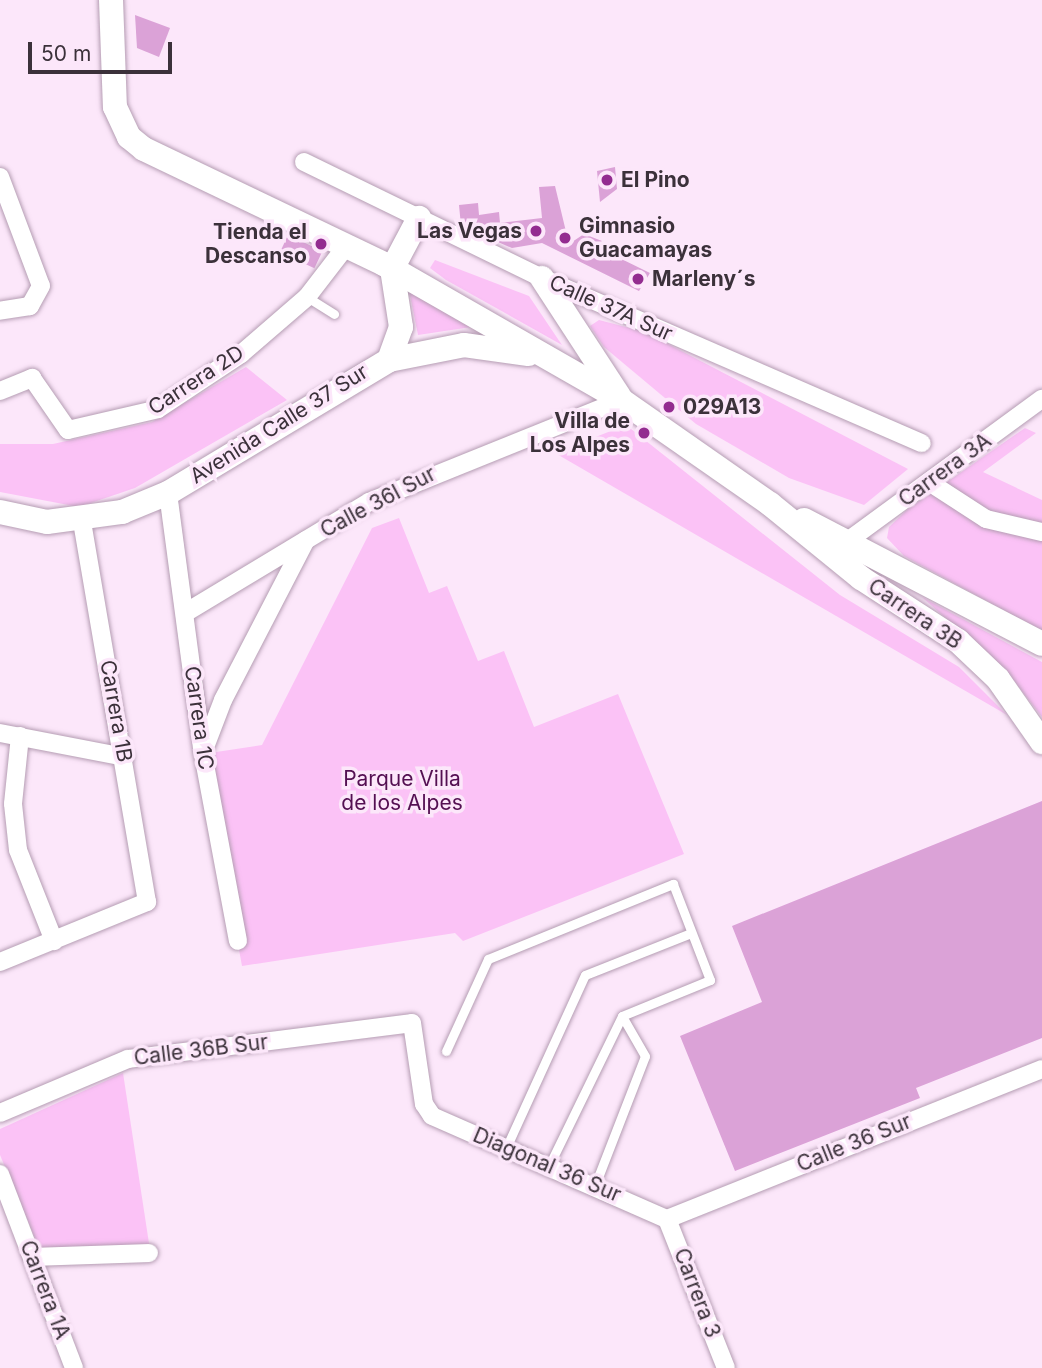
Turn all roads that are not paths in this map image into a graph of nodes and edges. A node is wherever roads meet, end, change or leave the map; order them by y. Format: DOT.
graph roads {
  1 [pos="111,0"];
  2 [pos="304,162"];
  3 [pos="0,177"];
  4 [pos="419,218"];
  5 [pos="347,245"];
  6 [pos="393,269"];
  7 [pos="542,278"];
  8 [pos="307,297"];
  9 [pos="9,311"];
  10 [pos="334,314"];
  11 [pos="541,355"];
  12 [pos="389,360"];
  13 [pos="0,391"];
  14 [pos="1042,399"];
  15 [pos="621,400"];
  16 [pos="922,443"];
  17 [pos="929,482"];
  18 [pos="168,493"];
  19 [pos="770,504"];
  20 [pos="0,512"];
  21 [pos="82,520"];
  22 [pos="1042,532"];
  23 [pos="306,540"];
  24 [pos="849,540"];
  25 [pos="185,613"];
  26 [pos="1042,644"];
  27 [pos="0,733"];
  28 [pos="20,736"];
  29 [pos="1042,742"];
  30 [pos="203,754"];
  31 [pos="125,757"];
  32 [pos="691,933"];
  33 [pos="54,941"];
  34 [pos="238,941"];
  35 [pos="0,962"];
  36 [pos="622,1016"];
  37 [pos="412,1023"];
  38 [pos="446,1051"];
  39 [pos="1042,1069"];
  40 [pos="0,1113"];
  41 [pos="506,1148"];
  42 [pos="550,1166"];
  43 [pos="0,1174"];
  44 [pos="595,1185"];
  45 [pos="667,1219"];
  46 [pos="149,1253"];
  47 [pos="33,1257"];
  48 [pos="74,1368"];
  49 [pos="726,1368"];
  1 -- 5 [label="main road"];
  2 -- 4 [label="street, Calle 37A Sur"];
  3 -- 9 [label="street"];
  4 -- 6 [label="main road"];
  4 -- 7 [label="street, Calle 37A Sur"];
  5 -- 6 [label="main road"];
  5 -- 8 [label="street, Carrera 2D"];
  6 -- 11 [label="main road"];
  6 -- 12 [label="main road"];
  7 -- 15 [label="main road"];
  7 -- 16 [label="street, Calle 37A Sur"];
  8 -- 10 [label="lane"];
  8 -- 13 [label="street, Carrera 2D"];
  11 -- 12 [label="main road, Avenida Calle 37 Sur"];
  11 -- 15 [label="main road, Avenida Calle 37 Sur"];
  12 -- 18 [label="main road, Avenida Calle 37 Sur"];
  14 -- 17 [label="street, Carrera 3A"];
  15 -- 19 [label="main road, Avenida Calle 37 Sur"];
  15 -- 23 [label="street, Calle 36I Sur"];
  17 -- 22 [label="street"];
  17 -- 24 [label="street, Carrera 3A"];
  18 -- 21 [label="main road, Avenida Calle 37 Sur"];
  18 -- 25 [label="street, Carrera 1C"];
  19 -- 24 [label="main road"];
  19 -- 29 [label="main road, Carrera 3B"];
  20 -- 21 [label="main road, Avenida Calle 37 Sur"];
  21 -- 31 [label="street, Carrera 1B"];
  23 -- 25 [label="street, Calle 36I Sur"];
  23 -- 30 [label="street"];
  24 -- 26 [label="main road"];
  25 -- 30 [label="street, Carrera 1C"];
  27 -- 28 [label="street"];
  28 -- 31 [label="street"];
  28 -- 33 [label="street"];
  30 -- 34 [label="street, Carrera 1C"];
  31 -- 33 [label="street, Carrera 1B"];
  32 -- 36 [label="lane"];
  32 -- 38 [label="lane"];
  32 -- 41 [label="lane"];
  33 -- 35 [label="street"];
  36 -- 42 [label="lane"];
  36 -- 44 [label="lane"];
  37 -- 40 [label="street, Calle 36B Sur"];
  37 -- 41 [label="street, Diagonal 36 Sur"];
  39 -- 45 [label="street, Calle 36 Sur"];
  41 -- 42 [label="street, Diagonal 36 Sur"];
  42 -- 44 [label="street, Diagonal 36 Sur"];
  43 -- 47 [label="street, Carrera 1A"];
  44 -- 45 [label="street, Diagonal 36 Sur"];
  45 -- 49 [label="street, Carrera 3"];
  46 -- 47 [label="street"];
  47 -- 48 [label="street, Carrera 1A"];
}
